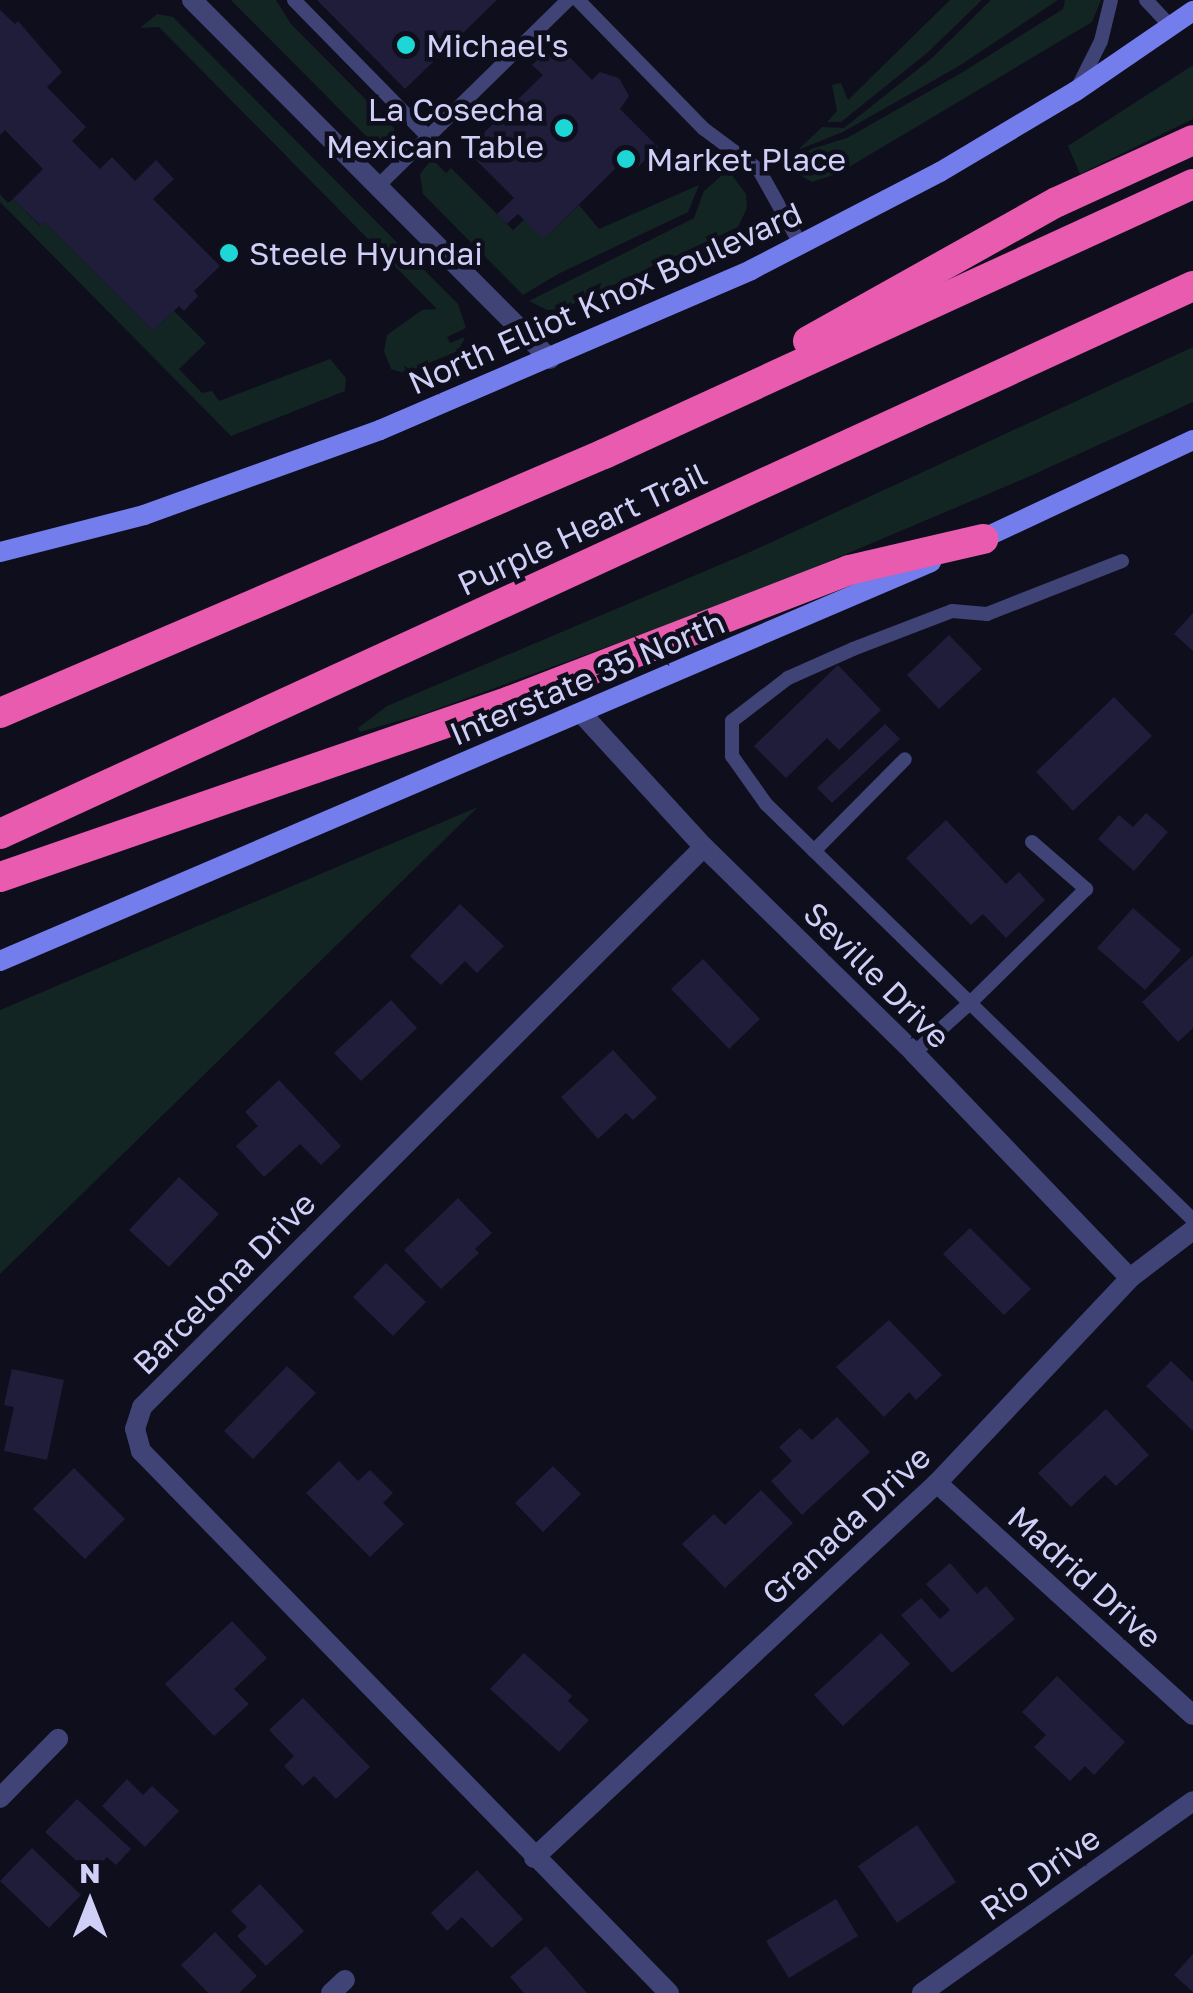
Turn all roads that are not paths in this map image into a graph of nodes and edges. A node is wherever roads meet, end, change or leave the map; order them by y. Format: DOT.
graph roads {
  1 [pos="192,0"];
  2 [pos="294,0"];
  3 [pos="568,0"];
  4 [pos="578,0"];
  5 [pos="1110,0"];
  6 [pos="1146,0"];
  7 [pos="1193,10"];
  8 [pos="1170,26"];
  9 [pos="1076,91"];
  10 [pos="428,137"];
  11 [pos="1193,140"];
  12 [pos="1193,184"];
  13 [pos="378,186"];
  14 [pos="801,245"];
  15 [pos="1193,286"];
  16 [pos="550,359"];
  17 [pos="1193,440"];
  18 [pos="604,454"];
  19 [pos="983,539"];
  20 [pos="0,552"];
  21 [pos="1122,562"];
  22 [pos="0,714"];
  23 [pos="582,714"];
  24 [pos="905,760"];
  25 [pos="0,834"];
  26 [pos="1032,842"];
  27 [pos="704,847"];
  28 [pos="814,850"];
  29 [pos="0,877"];
  30 [pos="0,961"];
  31 [pos="970,1002"];
  32 [pos="914,1053"];
  33 [pos="1193,1220"];
  34 [pos="1193,1230"];
  35 [pos="1130,1278"];
  36 [pos="937,1482"];
  37 [pos="1193,1715"];
  38 [pos="58,1739"];
  39 [pos="0,1798"];
  40 [pos="1193,1802"];
  41 [pos="534,1858"];
  42 [pos="668,1993"];
  43 [pos="922,1993"];
  1 -- 13 [label="street"];
  2 -- 10 [label="lane"];
  3 -- 10 [label="lane"];
  4 -- 14 [label="lane"];
  5 -- 9 [label="lane"];
  6 -- 8 [label="lane"];
  7 -- 8 [label="main road, North Elliot Knox Boulevard"];
  8 -- 9 [label="main road, North Elliot Knox Boulevard"];
  9 -- 14 [label="main road, North Elliot Knox Boulevard"];
  10 -- 13 [label="lane"];
  11 -- 18 [label="highway"];
  12 -- 18 [label="highway, Purple Heart Trail"];
  13 -- 16 [label="street"];
  14 -- 16 [label="main road, North Elliot Knox Boulevard"];
  15 -- 25 [label="highway, Purple Heart Trail"];
  16 -- 20 [label="main road, North Elliot Knox Boulevard"];
  17 -- 19 [label="main road, Interstate 35 North"];
  18 -- 22 [label="highway, Purple Heart Trail"];
  19 -- 23 [label="main road, Interstate 35 North"];
  19 -- 29 [label="highway"];
  21 -- 28 [label="lane"];
  23 -- 27 [label="street, Seville Drive"];
  23 -- 30 [label="main road, Interstate 35 North"];
  24 -- 28 [label="lane"];
  26 -- 31 [label="lane"];
  27 -- 32 [label="street, Seville Drive"];
  27 -- 41 [label="street, Barcelona Drive"];
  28 -- 31 [label="lane"];
  31 -- 32 [label="lane"];
  31 -- 33 [label="lane"];
  32 -- 35 [label="street, Seville Drive"];
  34 -- 35 [label="street, Granada Drive"];
  35 -- 36 [label="street, Granada Drive"];
  36 -- 37 [label="street, Madrid Drive"];
  36 -- 41 [label="street, Granada Drive"];
  38 -- 39 [label="street"];
  40 -- 43 [label="street, Rio Drive"];
  41 -- 42 [label="street, Barcelona Drive"];
}
